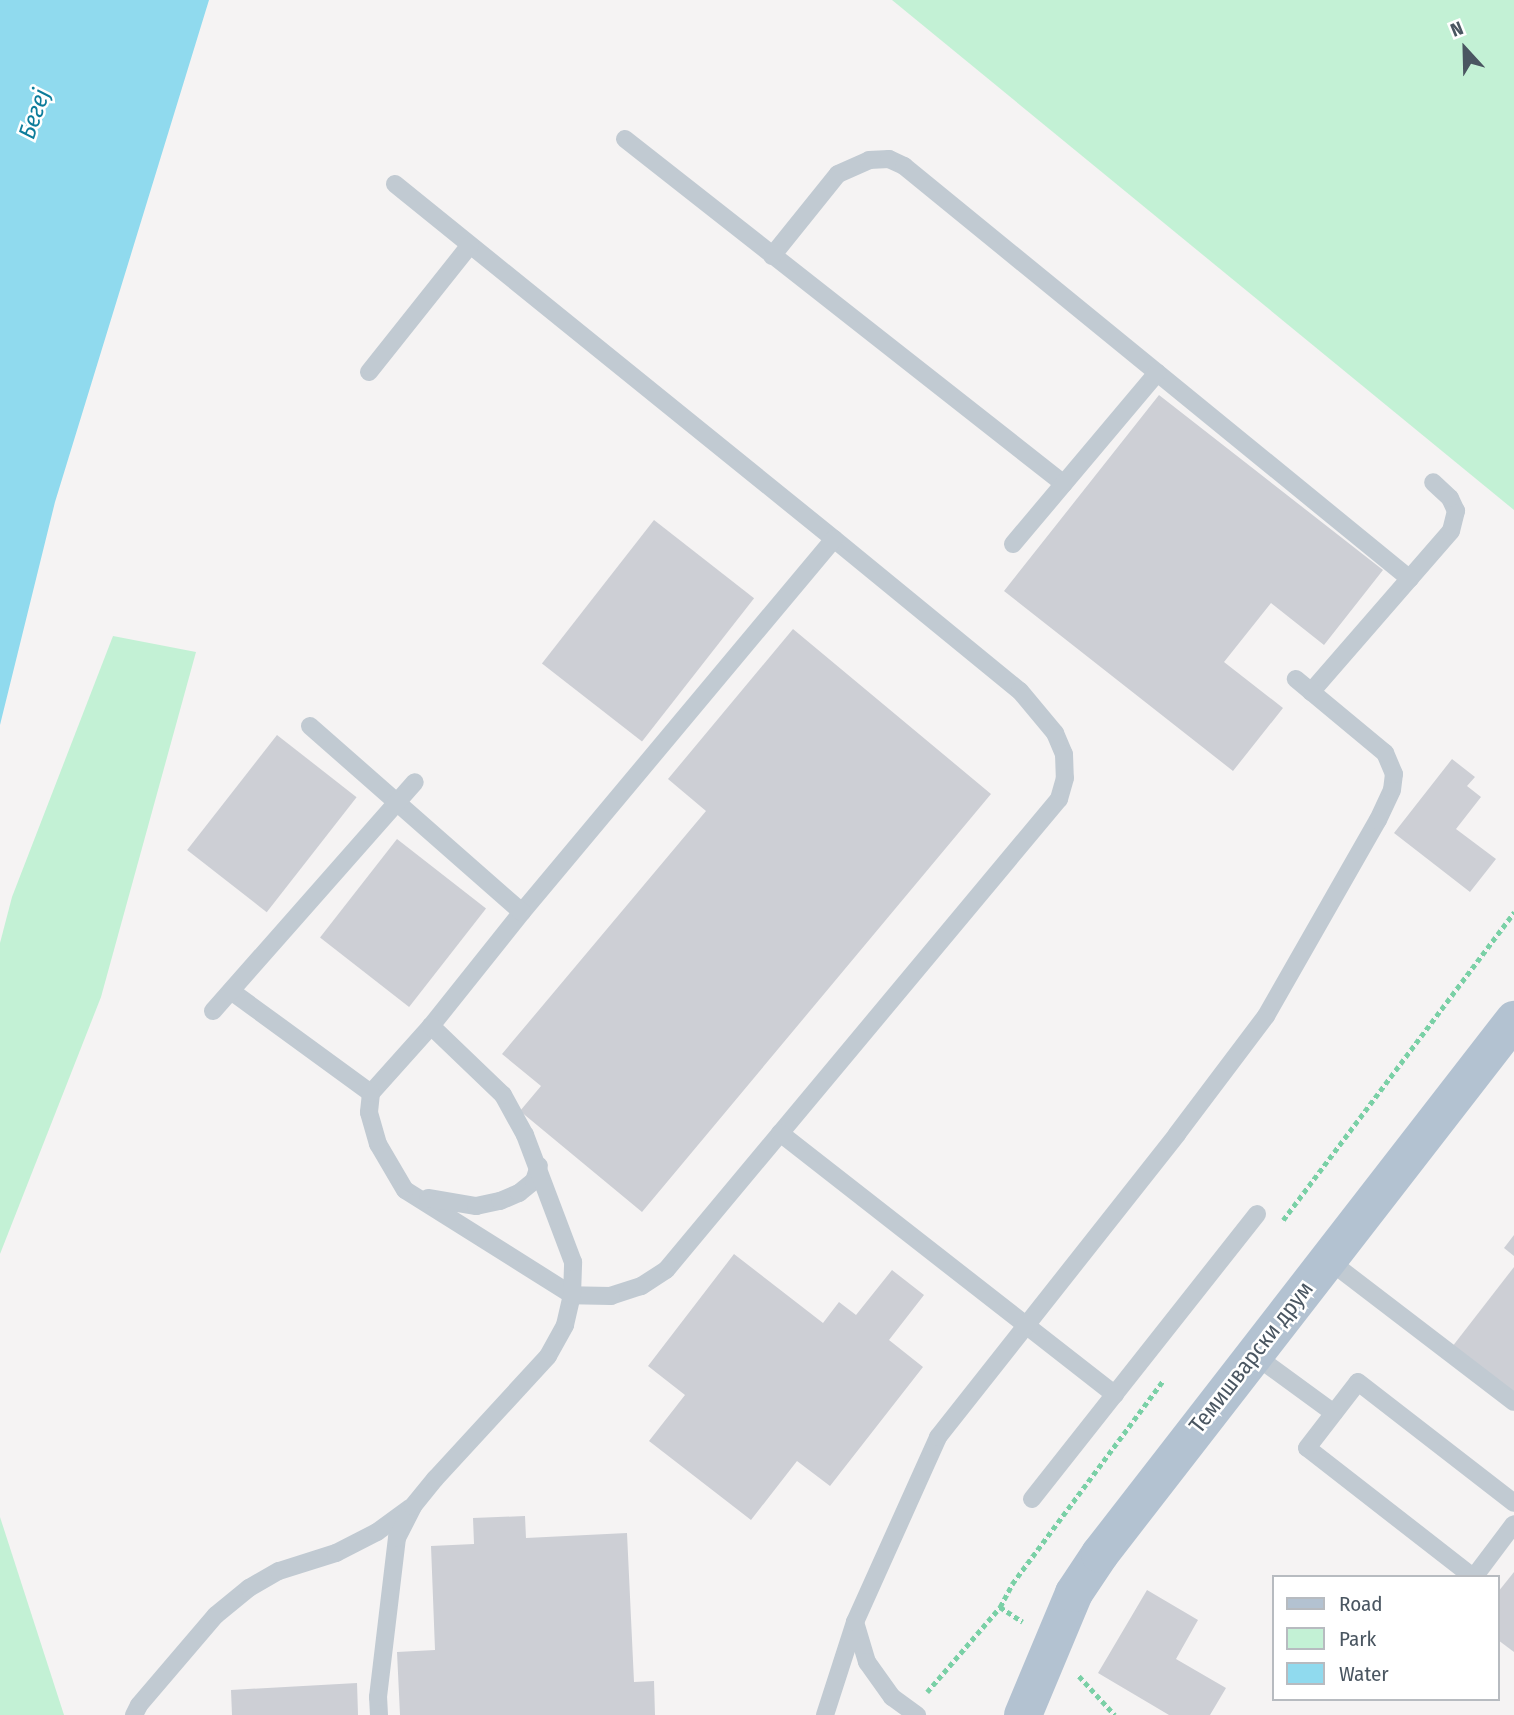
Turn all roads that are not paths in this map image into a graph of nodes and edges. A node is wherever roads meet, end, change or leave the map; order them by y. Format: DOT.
graph roads {
  1 [pos="625,139"];
  2 [pos="395,184"];
  3 [pos="470,245"];
  4 [pos="772,256"];
  5 [pos="369,372"];
  6 [pos="1157,373"];
  7 [pos="1433,482"];
  8 [pos="1064,484"];
  9 [pos="834,540"];
  10 [pos="1013,544"];
  11 [pos="1410,579"];
  12 [pos="1296,680"];
  13 [pos="1311,692"];
  14 [pos="310,726"];
  15 [pos="415,782"];
  16 [pos="396,802"];
  17 [pos="522,912"];
  18 [pos="231,991"];
  19 [pos="213,1011"];
  20 [pos="1514,1021"];
  21 [pos="431,1026"];
  22 [pos="371,1093"];
  23 [pos="780,1133"];
  24 [pos="540,1166"];
  25 [pos="405,1190"];
  26 [pos="1257,1214"];
  27 [pos="1327,1259"];
  28 [pos="572,1295"];
  29 [pos="1026,1326"];
  30 [pos="1253,1354"];
  31 [pos="1115,1395"];
  32 [pos="1514,1402"];
  33 [pos="1334,1413"];
  34 [pos="1032,1499"];
  35 [pos="1514,1503"];
  36 [pos="413,1506"];
  37 [pos="1514,1524"];
  38 [pos="1470,1575"];
  39 [pos="1475,1575"];
  40 [pos="855,1622"];
  41 [pos="134,1715"];
  42 [pos="379,1715"];
  43 [pos="825,1715"];
  44 [pos="917,1715"];
  45 [pos="1023,1715"];
  1 -- 4 [label="lane"];
  2 -- 3 [label="lane"];
  3 -- 5 [label="lane"];
  3 -- 9 [label="lane"];
  4 -- 6 [label="lane"];
  4 -- 8 [label="lane"];
  6 -- 8 [label="lane"];
  6 -- 11 [label="lane"];
  7 -- 11 [label="lane"];
  8 -- 10 [label="lane"];
  9 -- 17 [label="lane"];
  9 -- 23 [label="lane"];
  11 -- 13 [label="lane"];
  12 -- 13 [label="lane"];
  13 -- 29 [label="lane"];
  14 -- 16 [label="lane"];
  15 -- 16 [label="lane"];
  16 -- 17 [label="lane"];
  16 -- 18 [label="lane"];
  17 -- 21 [label="lane"];
  18 -- 19 [label="lane"];
  18 -- 22 [label="lane"];
  20 -- 27 [label="main road, Темишварски друм"];
  21 -- 22 [label="lane"];
  21 -- 24 [label="lane"];
  22 -- 25 [label="lane"];
  23 -- 28 [label="lane"];
  23 -- 29 [label="lane"];
  24 -- 25 [label="lane"];
  24 -- 28 [label="lane"];
  25 -- 28 [label="lane"];
  26 -- 31 [label="lane"];
  27 -- 30 [label="main road, Темишварски друм"];
  27 -- 32 [label="lane"];
  28 -- 36 [label="lane"];
  29 -- 31 [label="lane"];
  29 -- 40 [label="lane"];
  30 -- 33 [label="lane"];
  30 -- 45 [label="main road, Темишварски друм"];
  31 -- 34 [label="lane"];
  33 -- 35 [label="lane"];
  33 -- 38 [label="lane"];
  36 -- 41 [label="lane"];
  36 -- 42 [label="lane"];
  37 -- 39 [label="lane"];
  40 -- 43 [label="lane"];
  40 -- 44 [label="lane"];
}
